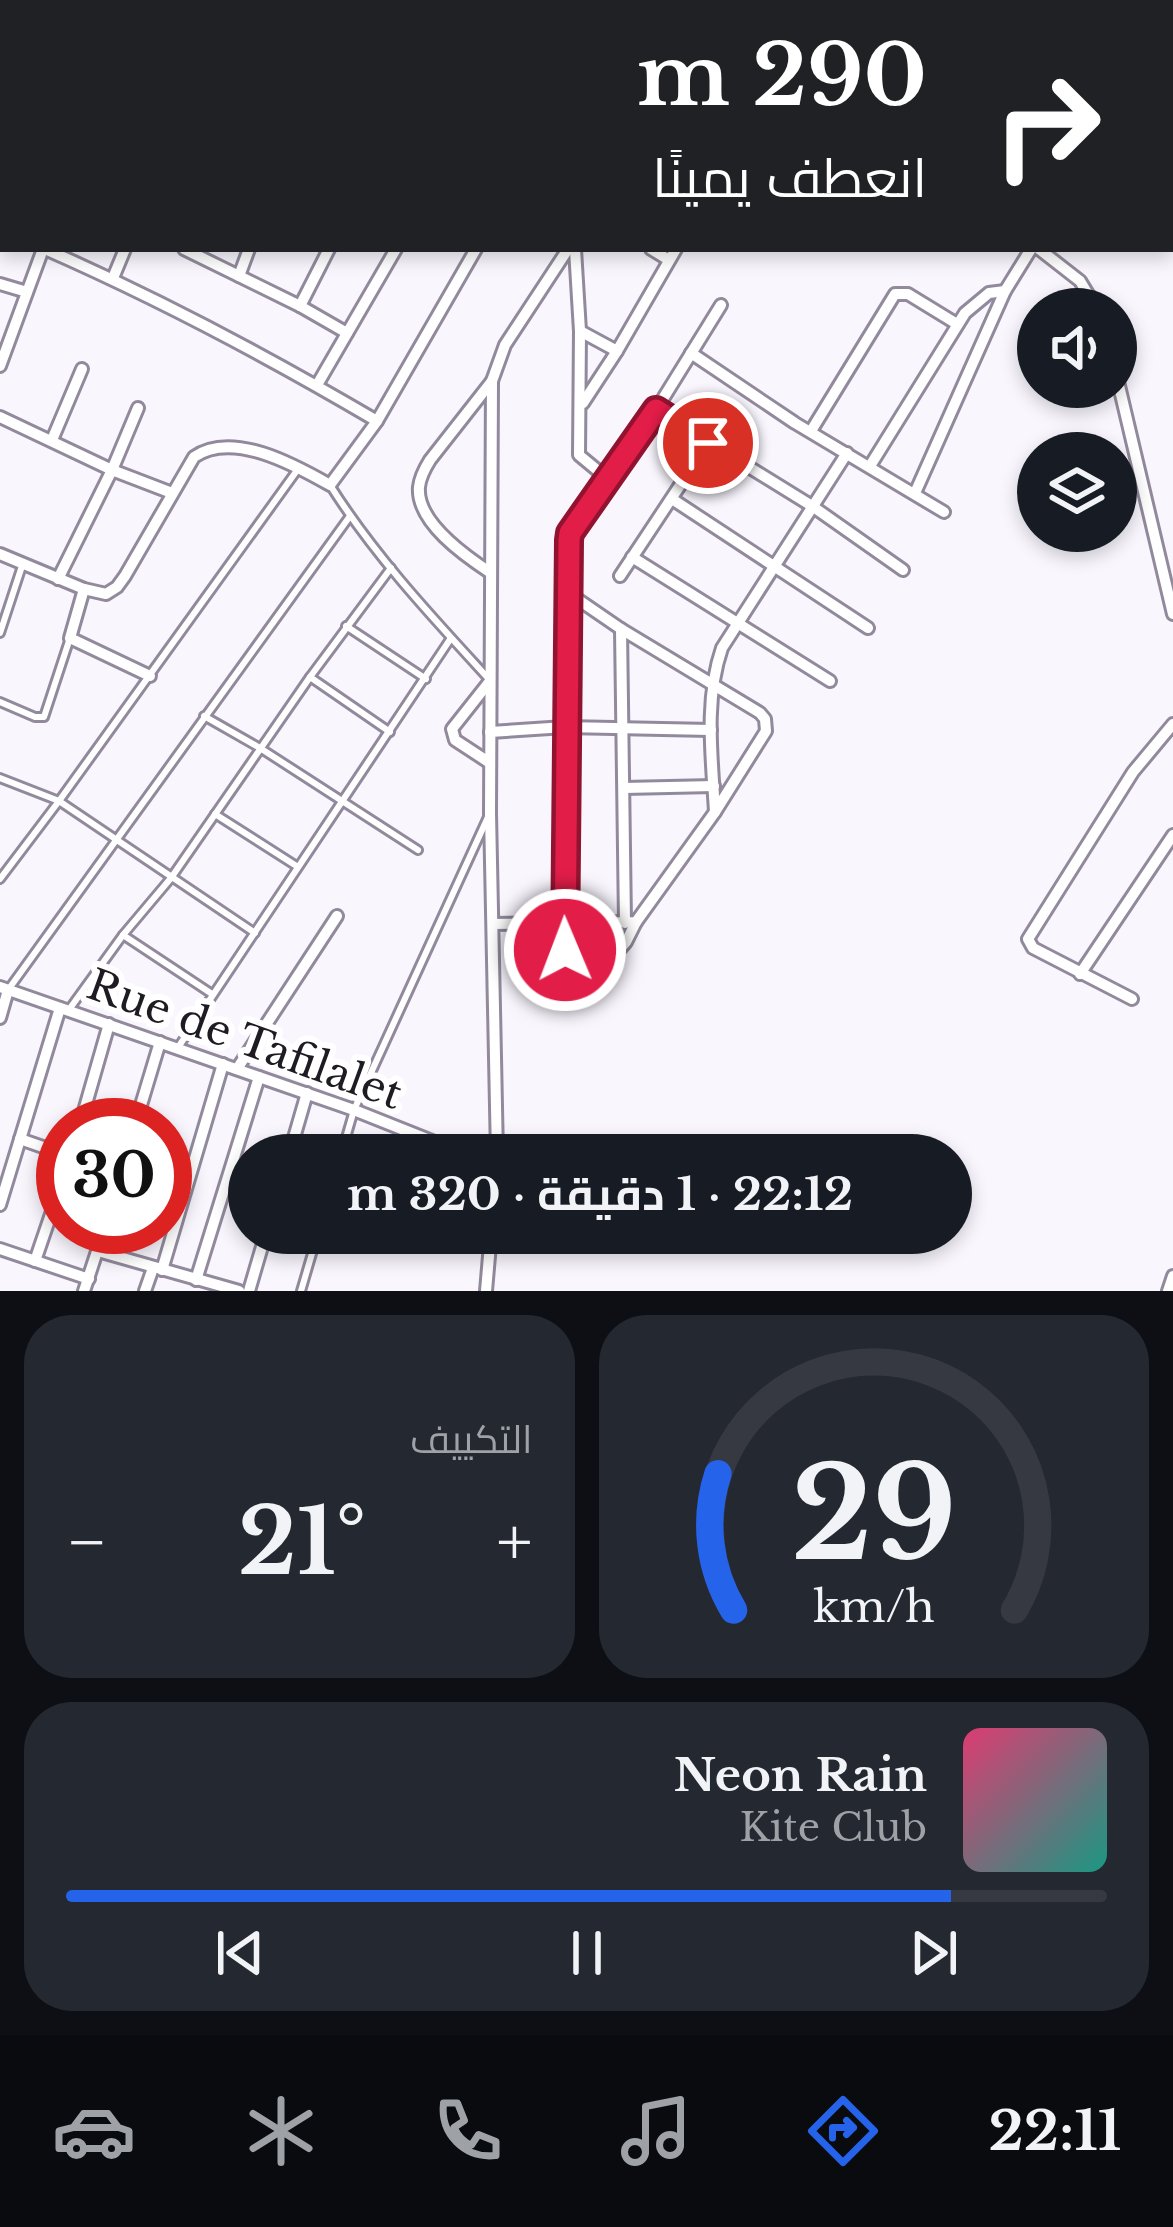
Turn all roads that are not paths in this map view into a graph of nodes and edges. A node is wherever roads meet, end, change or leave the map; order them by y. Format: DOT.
graph roads {
  1 [pos="43,252"];
  2 [pos="51,252"];
  3 [pos="124,252"];
  4 [pos="192,252"];
  5 [pos="248,252"];
  6 [pos="327,252"];
  7 [pos="394,252"];
  8 [pos="474,252"];
  9 [pos="570,252"];
  10 [pos="572,252"];
  11 [pos="1033,252"];
  12 [pos="1039,252"];
  13 [pos="672,254"];
  14 [pos="239,276"];
  15 [pos="113,278"];
  16 [pos="0,284"];
  17 [pos="1084,288"];
  18 [pos="1004,291"];
  19 [pos="27,292"];
  20 [pos="721,304"];
  21 [pos="300,306"];
  22 [pos="957,324"];
  23 [pos="580,331"];
  24 [pos="347,333"];
  25 [pos="617,351"];
  26 [pos="691,353"];
  27 [pos="0,366"];
  28 [pos="82,369"];
  29 [pos="492,381"];
  30 [pos="317,385"];
  31 [pos="581,406"];
  32 [pos="138,408"];
  33 [pos="1124,408"];
  34 [pos="656,410"];
  35 [pos="0,417"];
  36 [pos="377,421"];
  37 [pos="811,431"];
  38 [pos="52,440"];
  39 [pos="708,443"];
  40 [pos="847,453"];
  41 [pos="870,466"];
  42 [pos="299,468"];
  43 [pos="112,470"];
  44 [pos="608,479"];
  45 [pos="330,485"];
  46 [pos="172,493"];
  47 [pos="915,493"];
  48 [pos="672,499"];
  49 [pos="812,506"];
  50 [pos="944,512"];
  51 [pos="350,517"];
  52 [pos="0,554"];
  53 [pos="632,557"];
  54 [pos="23,563"];
  55 [pos="774,567"];
  56 [pos="391,568"];
  57 [pos="903,570"];
  58 [pos="491,574"];
  59 [pos="620,576"];
  60 [pos="58,579"];
  61 [pos="84,589"];
  62 [pos="570,594"];
  63 [pos="1173,614"];
  64 [pos="737,623"];
  65 [pos="346,626"];
  66 [pos="868,628"];
  67 [pos="621,629"];
  68 [pos="0,634"];
  69 [pos="70,638"];
  70 [pos="451,638"];
  71 [pos="150,676"];
  72 [pos="310,677"];
  73 [pos="425,679"];
  74 [pos="490,680"];
  75 [pos="830,681"];
  76 [pos="712,682"];
  77 [pos="0,702"];
  78 [pos="204,716"];
  79 [pos="1173,724"];
  80 [pos="565,727"];
  81 [pos="623,729"];
  82 [pos="711,730"];
  83 [pos="390,732"];
  84 [pos="490,732"];
  85 [pos="260,748"];
  86 [pos="490,763"];
  87 [pos="0,778"];
  88 [pos="714,786"];
  89 [pos="624,788"];
  90 [pos="59,802"];
  91 [pos="342,802"];
  92 [pos="716,812"];
  93 [pos="490,813"];
  94 [pos="215,814"];
  95 [pos="1173,835"];
  96 [pos="116,839"];
  97 [pos="418,850"];
  98 [pos="298,868"];
  99 [pos="171,878"];
  100 [pos="0,879"];
  101 [pos="337,916"];
  102 [pos="630,922"];
  103 [pos="564,923"];
  104 [pos="493,924"];
  105 [pos="255,933"];
  106 [pos="123,935"];
  107 [pos="1080,974"];
  108 [pos="4,988"];
  109 [pos="212,994"];
  110 [pos="1132,999"];
  111 [pos="64,1009"];
  112 [pos="0,1018"];
  113 [pos="109,1024"];
  114 [pos="160,1042"];
  115 [pos="178,1048"];
  116 [pos="223,1064"];
  117 [pos="237,1069"];
  118 [pos="259,1077"];
  119 [pos="307,1093"];
  120 [pos="88,1098"];
  121 [pos="143,1098"];
  122 [pos="355,1110"];
  123 [pos="295,1134"];
  124 [pos="348,1134"];
  125 [pos="415,1134"];
  126 [pos="497,1134"];
  127 [pos="20,1139"];
  128 [pos="36,1145"];
  129 [pos="0,1205"];
  130 [pos="0,1249"];
  131 [pos="37,1254"];
  132 [pos="97,1254"];
  133 [pos="108,1254"];
  134 [pos="260,1254"];
  135 [pos="312,1254"];
  136 [pos="489,1254"];
  137 [pos="35,1261"];
  138 [pos="158,1269"];
  139 [pos="1173,1276"];
  140 [pos="196,1280"];
  141 [pos="87,1285"];
  142 [pos="211,1287"];
  143 [pos="146,1291"];
  144 [pos="239,1291"];
  145 [pos="249,1291"];
  146 [pos="301,1291"];
  147 [pos="486,1291"];
  148 [pos="1168,1291"];
  1 -- 19 [label="street"];
  2 -- 15 [label="street"];
  3 -- 15 [label="street"];
  4 -- 14 [label="street"];
  5 -- 14 [label="street"];
  6 -- 21 [label="street"];
  7 -- 24 [label="street"];
  8 -- 36 [label="street"];
  9 -- 29 [label="street"];
  10 -- 23 [label="street"];
  11 -- 18 [label="street"];
  12 -- 17 [label="street"];
  13 -- 25 [label="street"];
  14 -- 21 [label="street"];
  15 -- 30 [label="street"];
  16 -- 19 [label="street"];
  18 -- 22 [label="street"];
  18 -- 47 [label="street"];
  19 -- 27 [label="street"];
  20 -- 26 [label="street"];
  21 -- 24 [label="street"];
  22 -- 37 [label="street"];
  22 -- 41 [label="street"];
  23 -- 25 [label="street"];
  23 -- 31 [label="street"];
  24 -- 30 [label="street"];
  25 -- 31 [label="street"];
  26 -- 34 [label="street"];
  26 -- 37 [label="street"];
  28 -- 38 [label="street"];
  29 -- 58 [label="street"];
  29 -- 58 [label="street"];
  30 -- 36 [label="street"];
  31 -- 44 [label="street"];
  32 -- 43 [label="street"];
  33 -- 63 [label="street"];
  34 -- 39 [label="street"];
  34 -- 44 [label="street"];
  35 -- 38 [label="street"];
  36 -- 45 [label="street"];
  37 -- 40 [label="street"];
  38 -- 43 [label="street"];
  39 -- 48 [label="street"];
  39 -- 49 [label="street"];
  40 -- 41 [label="street"];
  40 -- 49 [label="street"];
  41 -- 47 [label="street"];
  42 -- 45 [label="street"];
  42 -- 46 [label="street"];
  42 -- 71 [label="lane"];
  43 -- 46 [label="street"];
  43 -- 60 [label="street"];
  44 -- 62 [label="street"];
  45 -- 51 [label="lane"];
  46 -- 61 [label="street"];
  47 -- 50 [label="street"];
  48 -- 53 [label="street"];
  48 -- 55 [label="street"];
  49 -- 55 [label="street"];
  49 -- 57 [label="street"];
  51 -- 56 [label="lane"];
  51 -- 78 [label="lane"];
  52 -- 54 [label="street"];
  53 -- 59 [label="street"];
  53 -- 64 [label="street"];
  54 -- 60 [label="street"];
  54 -- 68 [label="lane"];
  55 -- 64 [label="street"];
  55 -- 66 [label="street"];
  56 -- 65 [label="lane"];
  56 -- 70 [label="lane"];
  58 -- 74 [label="street"];
  60 -- 61 [label="street"];
  61 -- 69 [label="street"];
  62 -- 67 [label="street"];
  62 -- 80 [label="street"];
  64 -- 75 [label="street"];
  64 -- 76 [label="street"];
  65 -- 72 [label="lane"];
  65 -- 73 [label="lane"];
  67 -- 76 [label="street"];
  67 -- 81 [label="street"];
  69 -- 71 [label="street"];
  69 -- 77 [label="lane"];
  70 -- 73 [label="lane"];
  70 -- 74 [label="lane"];
  71 -- 90 [label="lane"];
  72 -- 83 [label="lane"];
  72 -- 85 [label="lane"];
  73 -- 83 [label="lane"];
  74 -- 84 [label="street"];
  74 -- 86 [label="street"];
  76 -- 82 [label="street"];
  76 -- 92 [label="street"];
  78 -- 85 [label="lane"];
  78 -- 96 [label="lane"];
  79 -- 107 [label="street"];
  80 -- 81 [label="street"];
  80 -- 84 [label="street"];
  80 -- 103 [label="street"];
  81 -- 82 [label="street"];
  81 -- 89 [label="street"];
  82 -- 88 [label="street"];
  83 -- 91 [label="lane"];
  84 -- 86 [label="street"];
  85 -- 91 [label="lane"];
  85 -- 94 [label="lane"];
  86 -- 93 [label="street"];
  87 -- 90 [label="lane"];
  88 -- 89 [label="street"];
  88 -- 92 [label="street"];
  89 -- 102 [label="street"];
  90 -- 96 [label="lane"];
  90 -- 100 [label="lane"];
  91 -- 97 [label="lane"];
  91 -- 98 [label="lane"];
  92 -- 102 [label="street"];
  93 -- 104 [label="street"];
  93 -- 122 [label="lane"];
  94 -- 98 [label="lane"];
  94 -- 99 [label="lane"];
  95 -- 107 [label="street"];
  96 -- 99 [label="lane"];
  96 -- 108 [label="lane"];
  98 -- 105 [label="lane"];
  99 -- 105 [label="lane"];
  99 -- 106 [label="lane"];
  101 -- 117 [label="street"];
  102 -- 103 [label="street"];
  102 -- 103 [label="street"];
  103 -- 104 [label="street"];
  104 -- 126 [label="street"];
  105 -- 109 [label="lane"];
  106 -- 109 [label="lane"];
  106 -- 111 [label="lane"];
  107 -- 110 [label="street"];
  108 -- 111 [label="street, Rue de Tafilalet"];
  108 -- 112 [label="street"];
  109 -- 115 [label="lane"];
  111 -- 113 [label="street, Rue de Tafilalet"];
  111 -- 127 [label="street"];
  113 -- 114 [label="street, Rue de Tafilalet"];
  113 -- 120 [label="street"];
  114 -- 115 [label="street, Rue de Tafilalet"];
  114 -- 121 [label="street"];
  115 -- 116 [label="street, Rue de Tafilalet"];
  116 -- 117 [label="street, Rue de Tafilalet"];
  116 -- 138 [label="street"];
  117 -- 118 [label="street, Rue de Tafilalet"];
  118 -- 119 [label="street, Rue de Tafilalet"];
  118 -- 140 [label="street"];
  119 -- 122 [label="street, Rue de Tafilalet"];
  119 -- 123 [label="street"];
  122 -- 124 [label="lane"];
  122 -- 125 [label="street, Rue de Tafilalet"];
  127 -- 128 [label="street"];
  127 -- 129 [label="street"];
  130 -- 137 [label="street"];
  131 -- 137 [label="street"];
  132 -- 141 [label="street"];
  133 -- 138 [label="street"];
  134 -- 145 [label="street"];
  135 -- 146 [label="lane"];
  136 -- 147 [label="street"];
  137 -- 141 [label="street"];
  138 -- 140 [label="street"];
  138 -- 143 [label="street"];
  139 -- 148 [label="street"];
  140 -- 142 [label="street"];
  142 -- 144 [label="street"];
}
